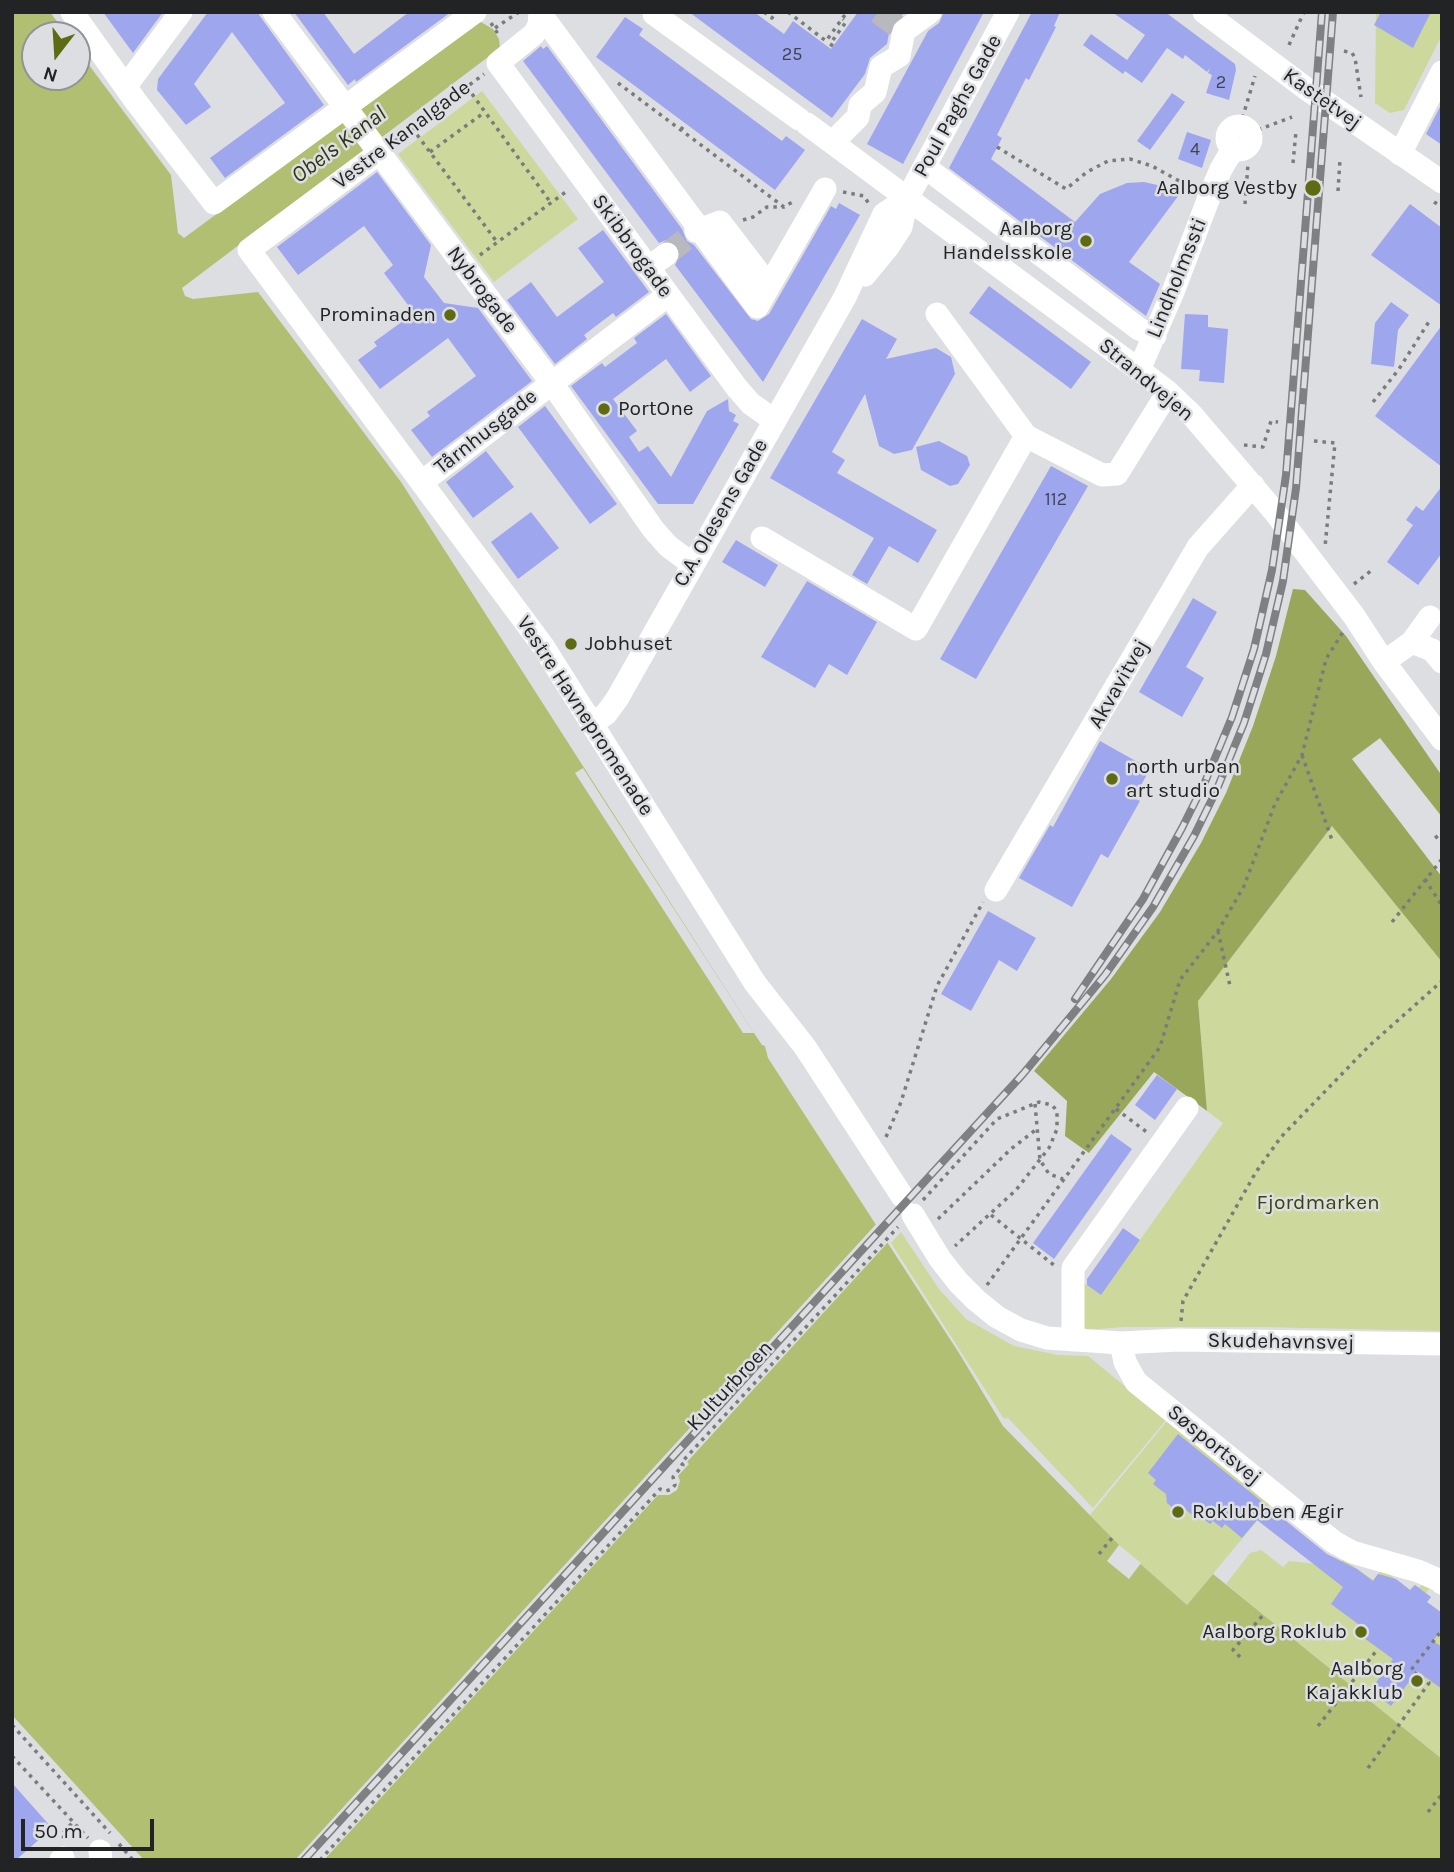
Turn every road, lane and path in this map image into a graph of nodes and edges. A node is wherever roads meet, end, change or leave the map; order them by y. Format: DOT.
graph roads {
  1 [pos="72,12"];
  2 [pos="274,12"];
  3 [pos="519,12"];
  4 [pos="540,12"];
  5 [pos="764,12"];
  6 [pos="776,12"];
  7 [pos="788,12"];
  8 [pos="847,12"];
  9 [pos="930,12"];
  10 [pos="1008,12"];
  11 [pos="1204,12"];
  12 [pos="1304,12"];
  13 [pos="475,13"];
  14 [pos="654,14"];
  15 [pos="184,16"];
  16 [pos="761,17"];
  17 [pos="842,19"];
  18 [pos="495,28"];
  19 [pos="1289,45"];
  20 [pos="833,46"];
  21 [pos="1344,51"];
  22 [pos="502,60"];
  23 [pos="1257,70"];
  24 [pos="1442,72"];
  25 [pos="615,81"];
  26 [pos="126,86"];
  27 [pos="467,87"];
  28 [pos="1361,97"];
  29 [pos="346,109"];
  30 [pos="485,111"];
  31 [pos="1292,117"];
  32 [pos="685,123"];
  33 [pos="412,128"];
  34 [pos="681,130"];
  35 [pos="1296,131"];
  36 [pos="840,135"];
  37 [pos="1242,139"];
  38 [pos="997,147"];
  39 [pos="377,149"];
  40 [pos="430,152"];
  41 [pos="1400,154"];
  42 [pos="1340,159"];
  43 [pos="1293,163"];
  44 [pos="925,167"];
  45 [pos="583,180"];
  46 [pos="1442,182"];
  47 [pos="825,189"];
  48 [pos="1338,191"];
  49 [pos="906,199"];
  50 [pos="1208,200"];
  51 [pos="795,201"];
  52 [pos="551,203"];
  53 [pos="1245,204"];
  54 [pos="784,207"];
  55 [pos="880,220"];
  56 [pos="705,227"];
  57 [pos="497,242"];
  58 [pos="249,250"];
  59 [pos="667,254"];
  60 [pos="464,266"];
  61 [pos="648,268"];
  62 [pos="1058,268"];
  63 [pos="668,295"];
  64 [pos="1037,295"];
  65 [pos="845,297"];
  66 [pos="937,314"];
  67 [pos="1430,320"];
  68 [pos="1155,336"];
  69 [pos="1139,370"];
  70 [pos="551,382"];
  71 [pos="1168,392"];
  72 [pos="1373,402"];
  73 [pos="774,420"];
  74 [pos="1278,422"];
  75 [pos="1026,436"];
  76 [pos="1314,441"];
  77 [pos="1243,445"];
  78 [pos="422,482"];
  79 [pos="1253,485"];
  80 [pos="762,538"];
  81 [pos="1324,552"];
  82 [pos="692,564"];
  83 [pos="1372,570"];
  84 [pos="1359,581"];
  85 [pos="1354,616"];
  86 [pos="1430,617"];
  87 [pos="1412,642"];
  88 [pos="1384,662"];
  89 [pos="1442,662"];
  90 [pos="591,723"];
  91 [pos="1442,739"];
  92 [pos="1302,755"];
  93 [pos="1442,833"];
  94 [pos="1435,838"];
  95 [pos="1333,843"];
  96 [pos="1442,859"];
  97 [pos="1425,879"];
  98 [pos="996,890"];
  99 [pos="1442,906"];
  100 [pos="1392,922"];
  101 [pos="1218,931"];
  102 [pos="1442,981"];
  103 [pos="1230,986"];
  104 [pos="1035,1103"];
  105 [pos="1188,1108"];
  106 [pos="1116,1109"];
  107 [pos="1038,1128"];
  108 [pos="1162,1144"];
  109 [pos="878,1158"];
  110 [pos="1040,1160"];
  111 [pos="1063,1179"];
  112 [pos="912,1213"];
  113 [pos="991,1215"];
  114 [pos="1019,1239"];
  115 [pos="940,1259"];
  116 [pos="1073,1268"];
  117 [pos="976,1300"];
  118 [pos="1073,1340"];
  119 [pos="1178,1340"];
  120 [pos="1121,1343"];
  121 [pos="1442,1344"];
  122 [pos="1112,1538"];
  123 [pos="1100,1554"];
  124 [pos="1442,1582"];
  125 [pos="1263,1615"];
  126 [pos="1442,1630"];
  127 [pos="1377,1650"];
  128 [pos="1240,1657"];
  129 [pos="13,1726"];
  130 [pos="1318,1726"];
  131 [pos="12,1756"];
  132 [pos="1368,1768"];
  133 [pos="1442,1794"];
  134 [pos="1428,1812"];
  135 [pos="100,1855"];
  136 [pos="133,1860"];
  137 [pos="320,1860"];
  1 -- 26 [label="street"];
  2 -- 29 [label="street, Nybrogade"];
  3 -- 18 [label="path"];
  4 -- 22 [label="street"];
  4 -- 56 [label="street"];
  5 -- 6 [label="path"];
  5 -- 16 [label="path"];
  7 -- 17 [label="path"];
  8 -- 17 [label="path"];
  9 -- 36 [label="street"];
  10 -- 44 [label="street, Poul Paghs Gade"];
  11 -- 41 [label="street, Kastetvej"];
  12 -- 19 [label="path"];
  13 -- 18 [label="path"];
  13 -- 29 [label="street"];
  14 -- 49 [label="street, Strandvejen"];
  15 -- 26 [label="street"];
  17 -- 20 [label="path"];
  18 -- 22 [label="path"];
  21 -- 28 [label="path"];
  22 -- 27 [label="path, Vestre Kanalgade"];
  22 -- 45 [label="street, Skibbrogade"];
  23 -- 37 [label="path"];
  24 -- 41 [label="street"];
  25 -- 34 [label="path"];
  26 -- 29 [label="street"];
  27 -- 30 [label="path"];
  27 -- 33 [label="path, Vestre Kanalgade"];
  29 -- 39 [label="street, Nybrogade"];
  30 -- 40 [label="path"];
  30 -- 52 [label="path"];
  31 -- 37 [label="path"];
  32 -- 34 [label="path"];
  33 -- 39 [label="path, Vestre Kanalgade"];
  33 -- 40 [label="path"];
  34 -- 54 [label="path"];
  35 -- 43 [label="path"];
  37 -- 50 [label="street, Lindholmssti"];
  37 -- 53 [label="path"];
  38 -- 50 [label="path"];
  39 -- 58 [label="street, Vestre Kanalgade"];
  39 -- 60 [label="street, Nybrogade"];
  40 -- 57 [label="path"];
  41 -- 46 [label="street, Kastetvej"];
  42 -- 48 [label="path"];
  44 -- 49 [label="street, Poul Paghs Gade"];
  44 -- 62 [label="street"];
  45 -- 52 [label="path"];
  45 -- 61 [label="street, Skibbrogade"];
  47 -- 55 [label="path"];
  47 -- 56 [label="street"];
  49 -- 55 [label="street, C.A. Olesens Gade"];
  49 -- 64 [label="street, Strandvejen"];
  49 -- 65 [label="street, C.A. Olesens Gade"];
  50 -- 68 [label="street, Lindholmssti"];
  51 -- 54 [label="path"];
  52 -- 57 [label="path"];
  54 -- 56 [label="path"];
  55 -- 65 [label="street, C.A. Olesens Gade"];
  57 -- 60 [label="path"];
  58 -- 78 [label="street, Vestre Havnepromenade"];
  59 -- 61 [label="street"];
  60 -- 70 [label="street, Nybrogade"];
  61 -- 63 [label="street, Skibbrogade"];
  62 -- 64 [label="street"];
  62 -- 68 [label="street"];
  63 -- 70 [label="street, Tårnhusgade"];
  63 -- 73 [label="street, Skibbrogade"];
  64 -- 69 [label="street, Strandvejen"];
  65 -- 73 [label="street, C.A. Olesens Gade"];
  66 -- 75 [label="street"];
  67 -- 72 [label="path"];
  68 -- 69 [label="street, Lindholmssti"];
  69 -- 71 [label="street, Strandvejen"];
  70 -- 78 [label="street, Tårnhusgade"];
  70 -- 82 [label="street, Nybrogade"];
  71 -- 75 [label="street"];
  71 -- 79 [label="street, Strandvejen"];
  73 -- 82 [label="street, C.A. Olesens Gade"];
  74 -- 77 [label="path"];
  75 -- 80 [label="street"];
  76 -- 81 [label="path"];
  78 -- 90 [label="street, Vestre Havnepromenade"];
  79 -- 85 [label="street, Strandvejen"];
  79 -- 98 [label="street, Akvavitvej"];
  82 -- 90 [label="street, C.A. Olesens Gade"];
  83 -- 84 [label="path"];
  85 -- 88 [label="street, Strandvejen"];
  85 -- 92 [label="path"];
  86 -- 87 [label="street"];
  87 -- 88 [label="street"];
  87 -- 89 [label="street"];
  88 -- 91 [label="street, Strandvejen"];
  90 -- 109 [label="street, Vestre Havnepromenade"];
  92 -- 95 [label="path"];
  92 -- 101 [label="path"];
  93 -- 94 [label="path"];
  96 -- 97 [label="path"];
  97 -- 99 [label="path"];
  97 -- 100 [label="path"];
  98 -- 109 [label="path"];
  101 -- 103 [label="path"];
  101 -- 106 [label="path"];
  102 -- 119 [label="path"];
  104 -- 107 [label="path"];
  104 -- 110 [label="path"];
  104 -- 112 [label="path, Kulturbroen"];
  105 -- 108 [label="street"];
  106 -- 108 [label="path"];
  106 -- 111 [label="path"];
  107 -- 110 [label="path"];
  107 -- 112 [label="path"];
  108 -- 116 [label="street"];
  109 -- 112 [label="street, Vestre Havnepromenade"];
  110 -- 111 [label="path"];
  110 -- 113 [label="path"];
  111 -- 114 [label="path"];
  112 -- 115 [label="street, Vestre Havnepromenade"];
  112 -- 137 [label="path, Kulturbroen"];
  113 -- 114 [label="path"];
  113 -- 115 [label="path"];
  114 -- 116 [label="path"];
  114 -- 117 [label="path"];
  115 -- 117 [label="street, Vestre Havnepromenade"];
  116 -- 118 [label="street"];
  117 -- 118 [label="street, Vestre Havnepromenade"];
  118 -- 120 [label="street, Vestre Havnepromenade"];
  119 -- 120 [label="street, Skudehavnsvej"];
  119 -- 121 [label="street, Skudehavnsvej"];
  120 -- 124 [label="street, Søsportsvej"];
  122 -- 123 [label="path"];
  125 -- 128 [label="path"];
  126 -- 132 [label="path"];
  127 -- 130 [label="path"];
  129 -- 136 [label="path"];
  131 -- 135 [label="path"];
  133 -- 134 [label="path"];
}
